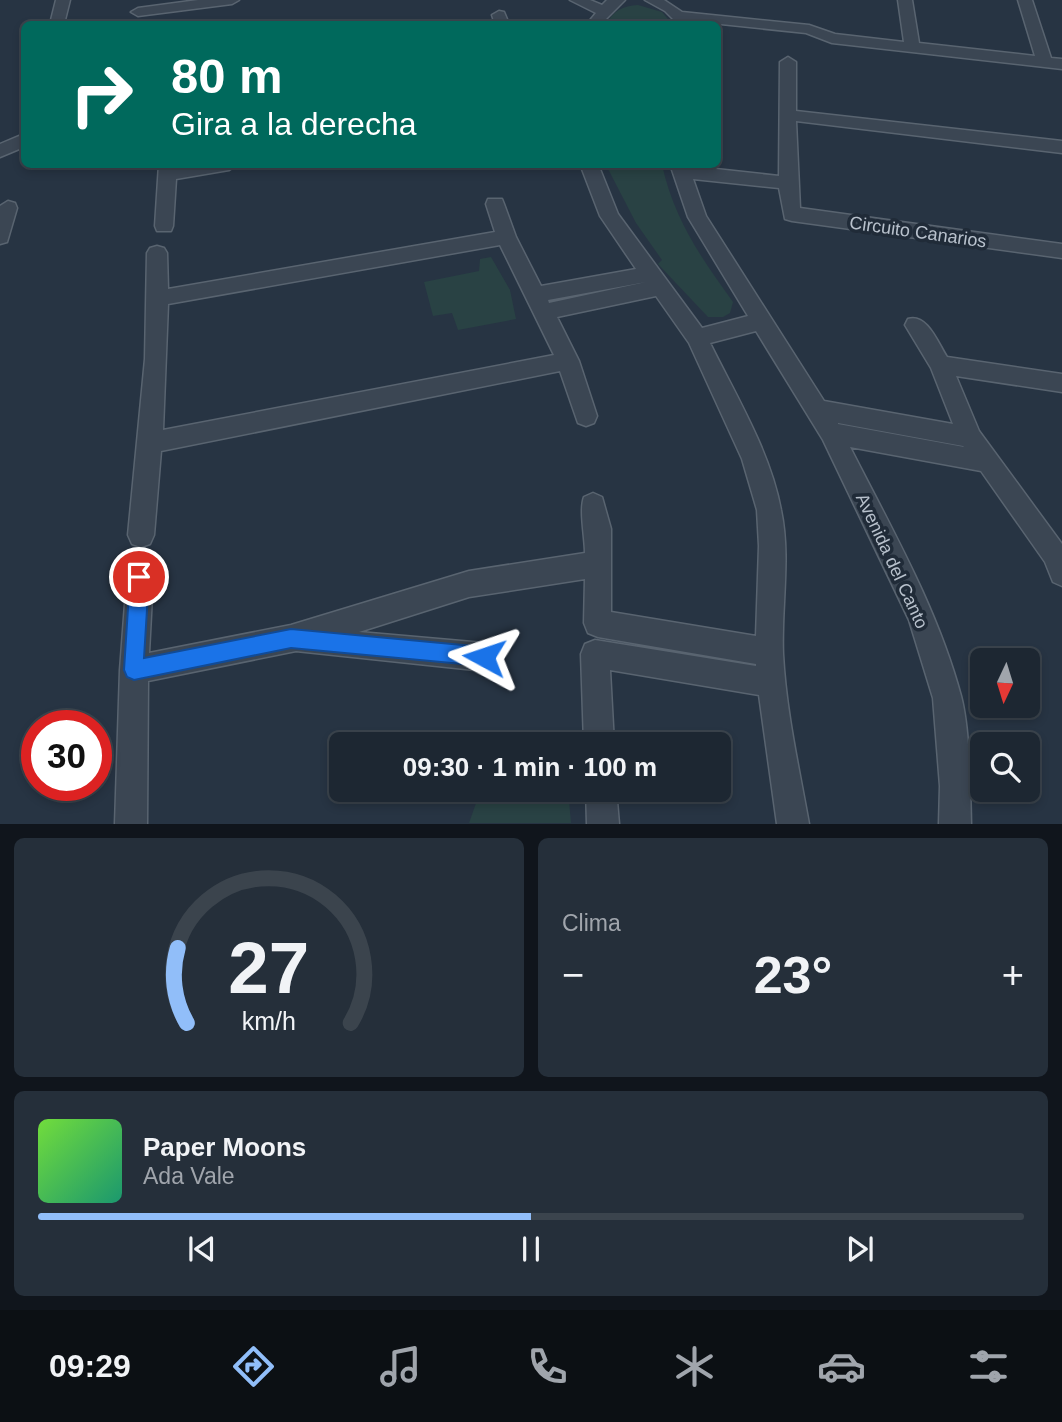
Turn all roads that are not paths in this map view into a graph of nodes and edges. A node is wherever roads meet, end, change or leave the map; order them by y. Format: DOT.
graph roads {
  1 [pos="63,0"];
  2 [pos="232,0"];
  3 [pos="577,0"];
  4 [pos="905,0"];
  5 [pos="1025,0"];
  6 [pos="657,1"];
  7 [pos="177,3"];
  8 [pos="610,3"];
  9 [pos="138,12"];
  10 [pos="683,20"];
  11 [pos="58,21"];
  12 [pos="596,21"];
  13 [pos="721,23"];
  14 [pos="721,31"];
  15 [pos="832,38"];
  16 [pos="912,47"];
  17 [pos="788,62"];
  18 [pos="1045,62"];
  19 [pos="1062,64"];
  20 [pos="789,115"];
  21 [pos="21,141"];
  22 [pos="1062,147"];
  23 [pos="0,151"];
  24 [pos="591,168"];
  25 [pos="167,169"];
  26 [pos="682,174"];
  27 [pos="789,190"];
  28 [pos="495,204"];
  29 [pos="8,208"];
  30 [pos="164,226"];
  31 [pos="0,237"];
  32 [pos="506,237"];
  33 [pos="1062,251"];
  34 [pos="157,253"];
  35 [pos="656,280"];
  36 [pos="159,298"];
  37 [pos="539,304"];
  38 [pos="762,321"];
  39 [pos="915,325"];
  40 [pos="697,338"];
  41 [pos="568,361"];
  42 [pos="940,365"];
  43 [pos="1062,383"];
  44 [pos="818,411"];
  45 [pos="586,416"];
  46 [pos="831,433"];
  47 [pos="970,438"];
  48 [pos="151,443"];
  49 [pos="988,463"];
  50 [pos="593,505"];
  51 [pos="141,535"];
  52 [pos="1059,560"];
  53 [pos="596,564"];
  54 [pos="139,577"];
  55 [pos="291,639"];
  56 [pos="769,652"];
  57 [pos="484,657"];
  58 [pos="134,670"];
  59 [pos="771,683"];
  60 [pos="598,732"];
  61 [pos="602,802"];
  62 [pos="131,824"];
  63 [pos="603,824"];
  64 [pos="793,824"];
  65 [pos="956,824"];
  1 -- 11 [label="street"];
  2 -- 7 [label="street"];
  3 -- 8 [label="street"];
  4 -- 16 [label="street"];
  5 -- 18 [label="street"];
  6 -- 10 [label="street"];
  7 -- 9 [label="street"];
  8 -- 12 [label="street"];
  13 -- 15 [label="street"];
  14 -- 15 [label="street"];
  15 -- 16 [label="street"];
  16 -- 18 [label="street"];
  17 -- 20 [label="street"];
  18 -- 19 [label="street"];
  20 -- 22 [label="street"];
  20 -- 27 [label="street"];
  21 -- 23 [label="street"];
  24 -- 35 [label="street"];
  25 -- 30 [label="street"];
  26 -- 27 [label="street"];
  26 -- 38 [label="street, Avenida del Canto"];
  27 -- 33 [label="street, Circuito Canarios"];
  28 -- 32 [label="street"];
  29 -- 31 [label="street"];
  32 -- 36 [label="street"];
  32 -- 37 [label="street"];
  34 -- 36 [label="street"];
  35 -- 37 [label="street"];
  35 -- 40 [label="street"];
  36 -- 48 [label="street"];
  37 -- 41 [label="street"];
  38 -- 40 [label="street"];
  38 -- 44 [label="street, Avenida del Canto"];
  39 -- 42 [label="street"];
  40 -- 56 [label="street"];
  41 -- 45 [label="street"];
  41 -- 48 [label="street"];
  42 -- 43 [label="street"];
  42 -- 47 [label="street"];
  44 -- 46 [label="street, Avenida del Canto"];
  44 -- 47 [label="street"];
  46 -- 49 [label="street"];
  46 -- 65 [label="street, Avenida del Canto"];
  47 -- 49 [label="street"];
  48 -- 51 [label="street"];
  49 -- 52 [label="street"];
  50 -- 53 [label="street"];
  53 -- 55 [label="street"];
  53 -- 56 [label="street"];
  54 -- 58 [label="street"];
  55 -- 57 [label="street"];
  55 -- 58 [label="street"];
  56 -- 59 [label="street"];
  58 -- 62 [label="street"];
  59 -- 60 [label="street"];
  59 -- 64 [label="street"];
  61 -- 63 [label="street"];
}
